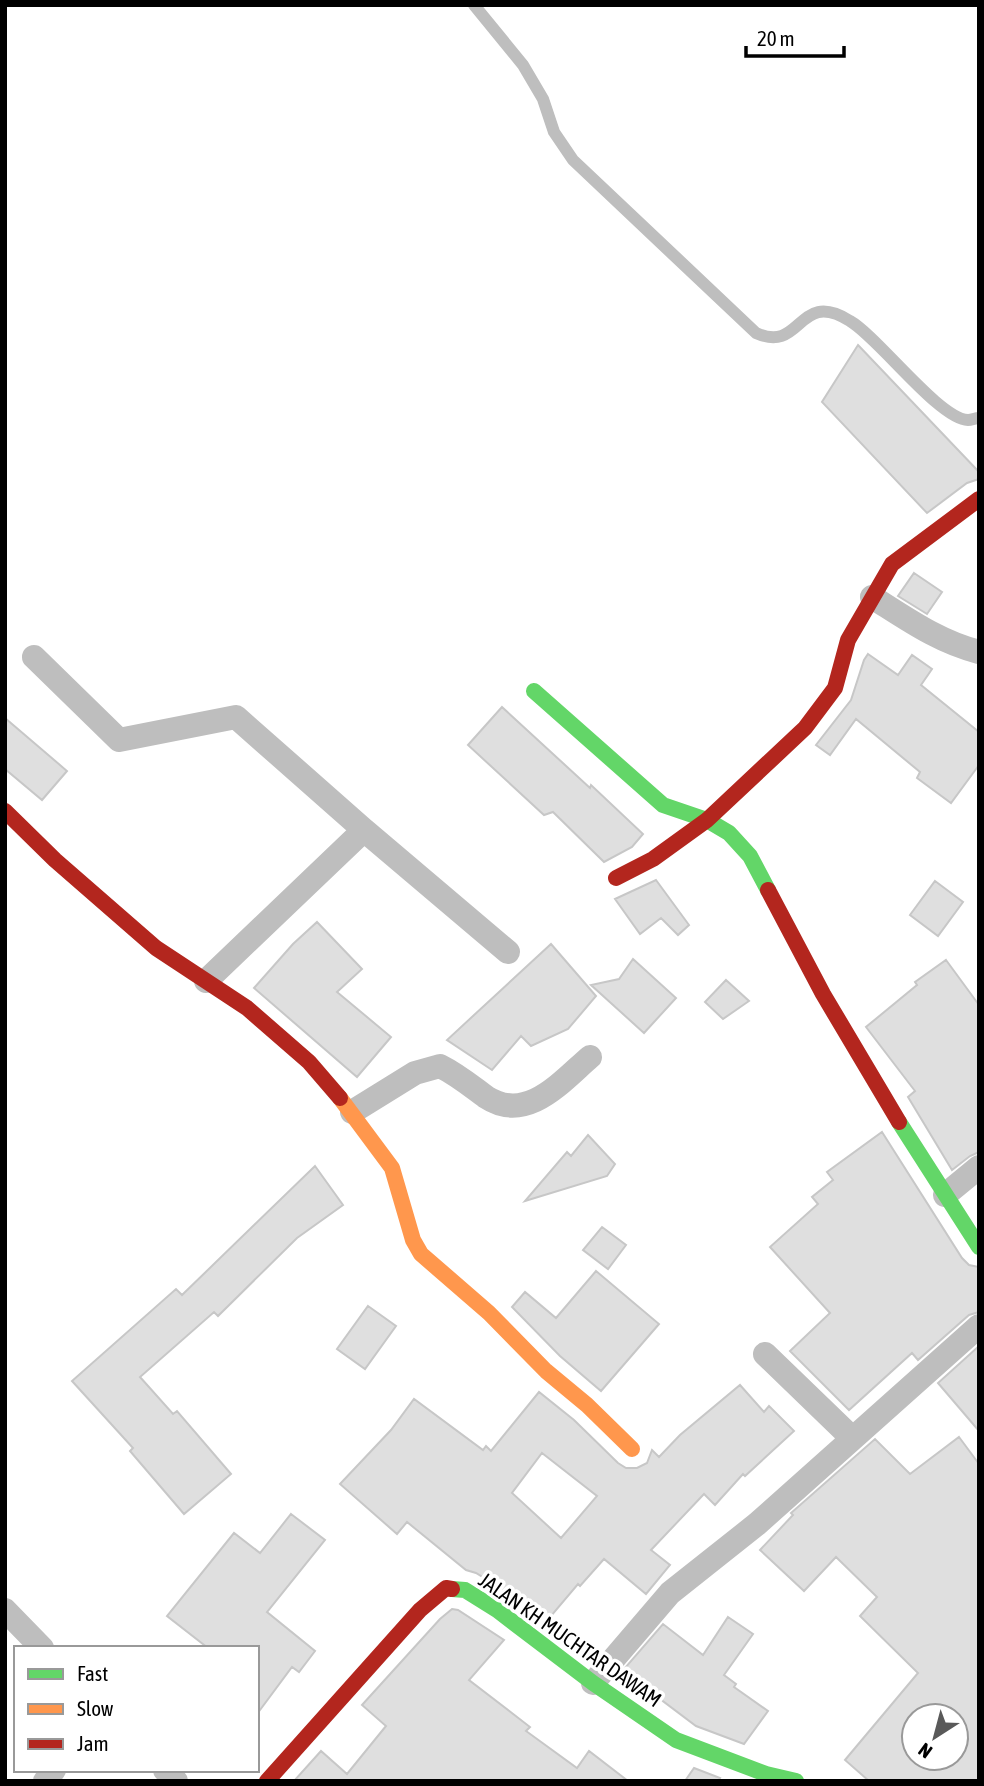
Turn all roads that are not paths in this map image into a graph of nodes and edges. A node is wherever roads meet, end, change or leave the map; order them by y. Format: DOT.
graph roads {
  1 [pos="474,5"];
  2 [pos="979,418"];
  3 [pos="979,499"];
  4 [pos="872,597"];
  5 [pos="979,652"];
  6 [pos="34,657"];
  7 [pos="534,691"];
  8 [pos="5,811"];
  9 [pos="707,820"];
  10 [pos="364,830"];
  11 [pos="616,878"];
  12 [pos="508,952"];
  13 [pos="206,981"];
  14 [pos="590,1056"];
  15 [pos="352,1112"];
  16 [pos="979,1167"];
  17 [pos="945,1195"];
  18 [pos="979,1247"];
  19 [pos="979,1326"];
  20 [pos="765,1353"];
  21 [pos="852,1438"];
  22 [pos="632,1449"];
  23 [pos="5,1610"];
  24 [pos="40,1646"];
  25 [pos="593,1683"];
  26 [pos="267,1781"];
  27 [pos="796,1781"];
  1 -- 2 [label="lane"];
  3 -- 4 [label="street"];
  4 -- 5 [label="street"];
  4 -- 9 [label="street"];
  6 -- 10 [label="street"];
  7 -- 9 [label="street"];
  8 -- 13 [label="street"];
  9 -- 11 [label="street"];
  9 -- 17 [label="street"];
  10 -- 12 [label="street"];
  10 -- 13 [label="street"];
  13 -- 15 [label="street"];
  14 -- 15 [label="street"];
  15 -- 22 [label="street"];
  16 -- 17 [label="street"];
  17 -- 18 [label="street"];
  19 -- 21 [label="street"];
  20 -- 21 [label="street"];
  21 -- 25 [label="street"];
  23 -- 24 [label="street"];
  25 -- 26 [label="street, JALAN KH MUCHTAR DAWAM"];
  25 -- 27 [label="street, JALAN KH MUCHTAR DAWAM"];
}
